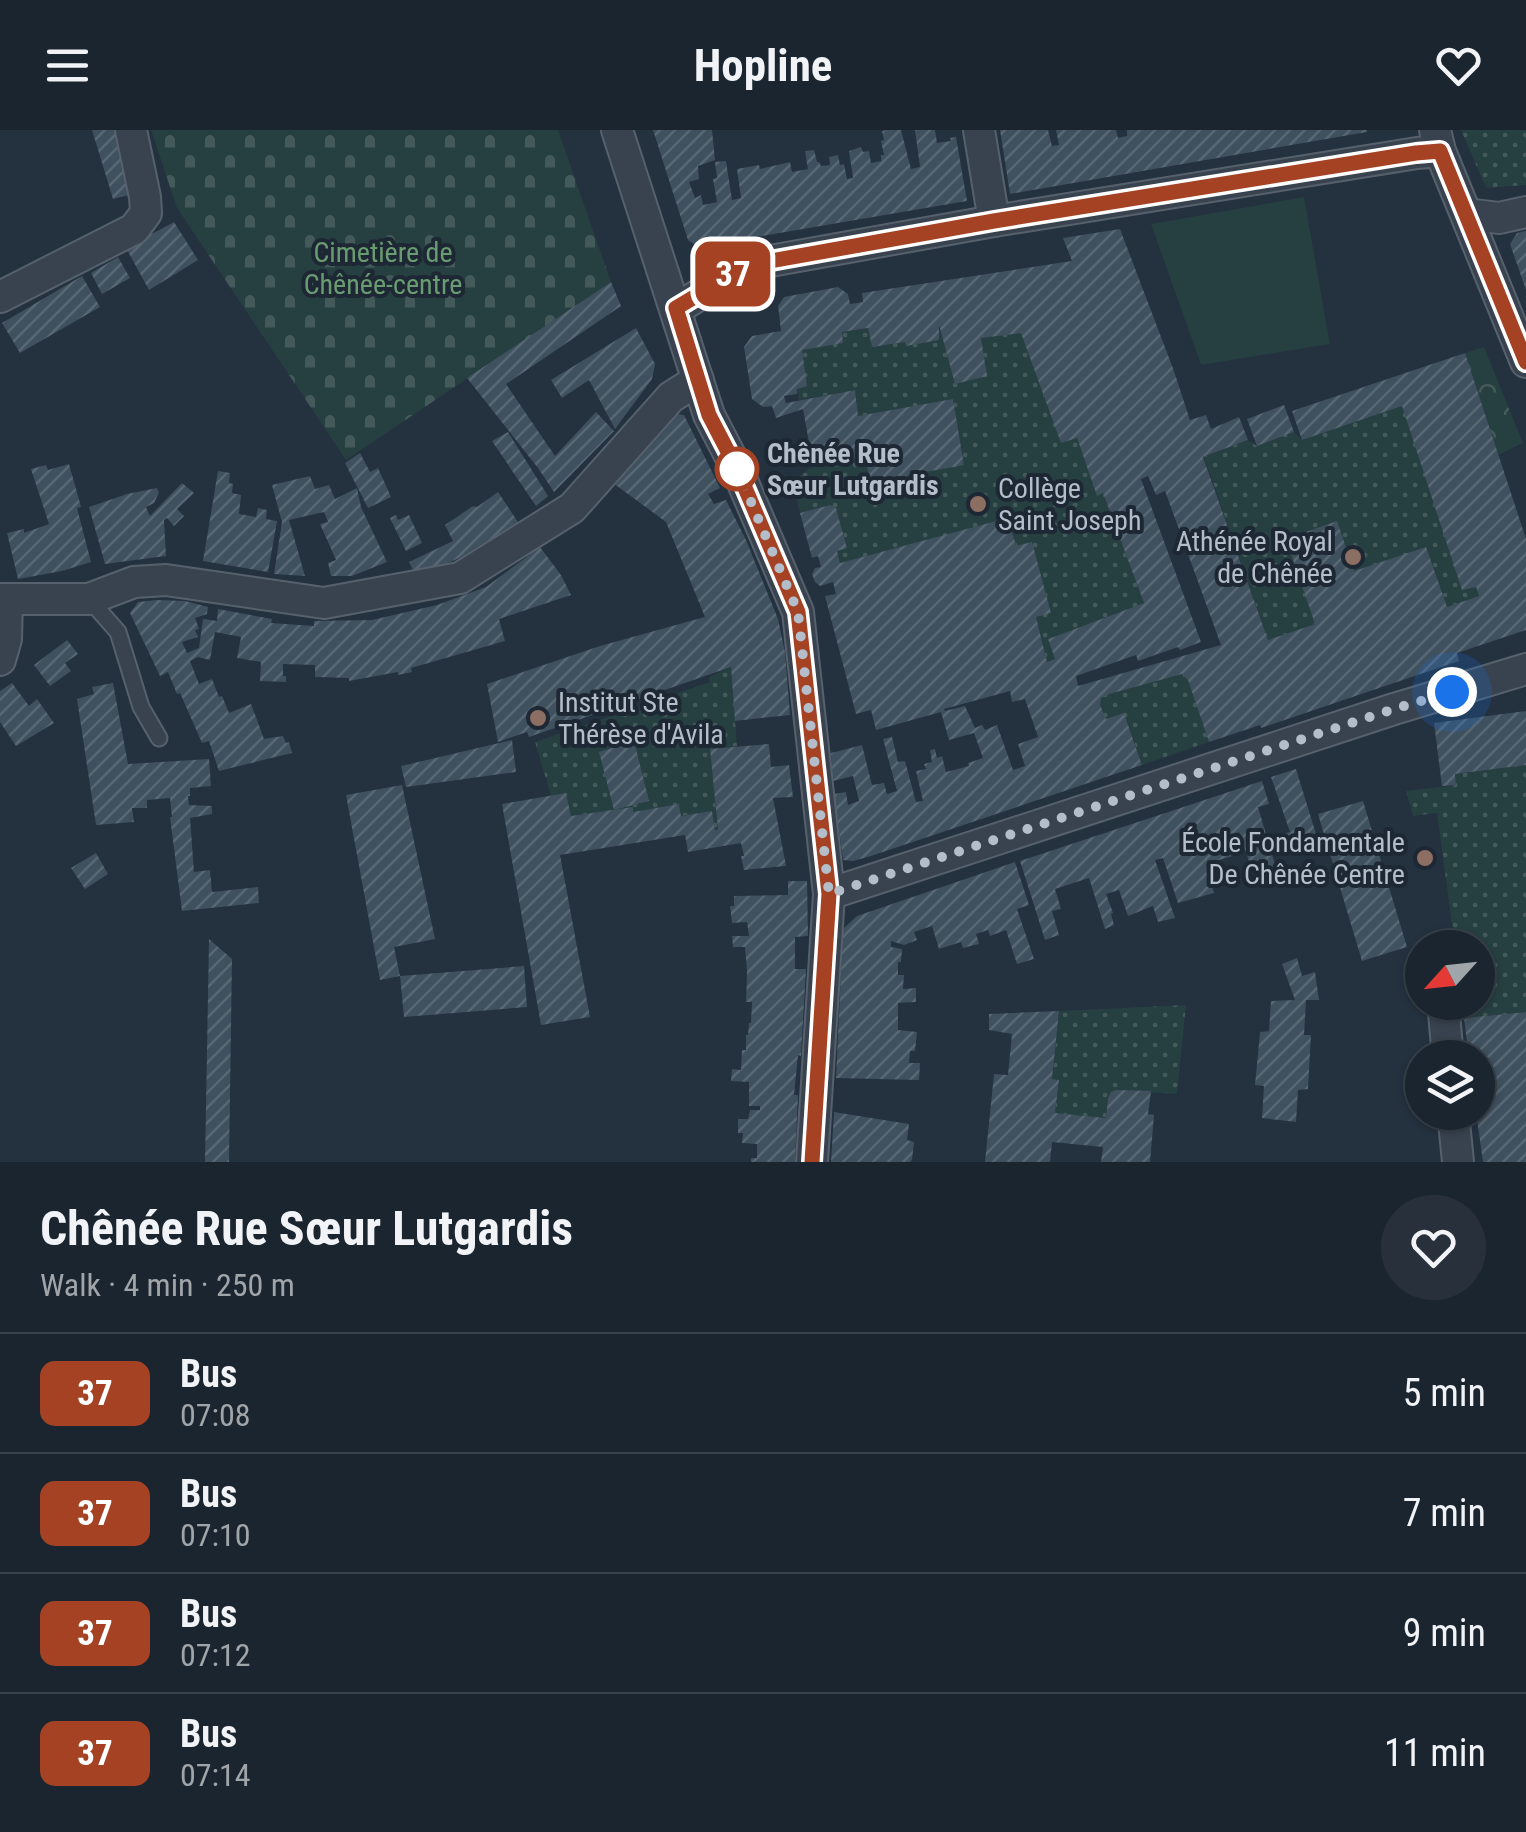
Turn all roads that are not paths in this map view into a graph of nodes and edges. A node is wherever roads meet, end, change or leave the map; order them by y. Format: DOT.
graph roads {
  1 [pos="131,130"];
  2 [pos="616,130"];
  3 [pos="979,130"];
  4 [pos="1438,141"];
  5 [pos="1526,212"];
  6 [pos="1467,214"];
  7 [pos="994,221"];
  8 [pos="0,297"];
  9 [pos="676,308"];
  10 [pos="1526,362"];
  11 [pos="698,380"];
  12 [pos="4,599"];
  13 [pos="89,599"];
  14 [pos="0,660"];
  15 [pos="1526,669"];
  16 [pos="160,738"];
  17 [pos="829,894"];
  18 [pos="1455,1130"];
  19 [pos="812,1162"];
  20 [pos="1458,1162"];
  1 -- 8 [label="street"];
  2 -- 9 [label="street"];
  3 -- 7 [label="street"];
  4 -- 6 [label="street"];
  4 -- 7 [label="street"];
  5 -- 6 [label="street"];
  6 -- 10 [label="street"];
  7 -- 9 [label="street"];
  9 -- 11 [label="street"];
  11 -- 13 [label="street"];
  11 -- 17 [label="street"];
  12 -- 13 [label="street"];
  12 -- 14 [label="street"];
  13 -- 16 [label="lane"];
  15 -- 17 [label="street"];
  17 -- 19 [label="street"];
  18 -- 20 [label="street"];
}
